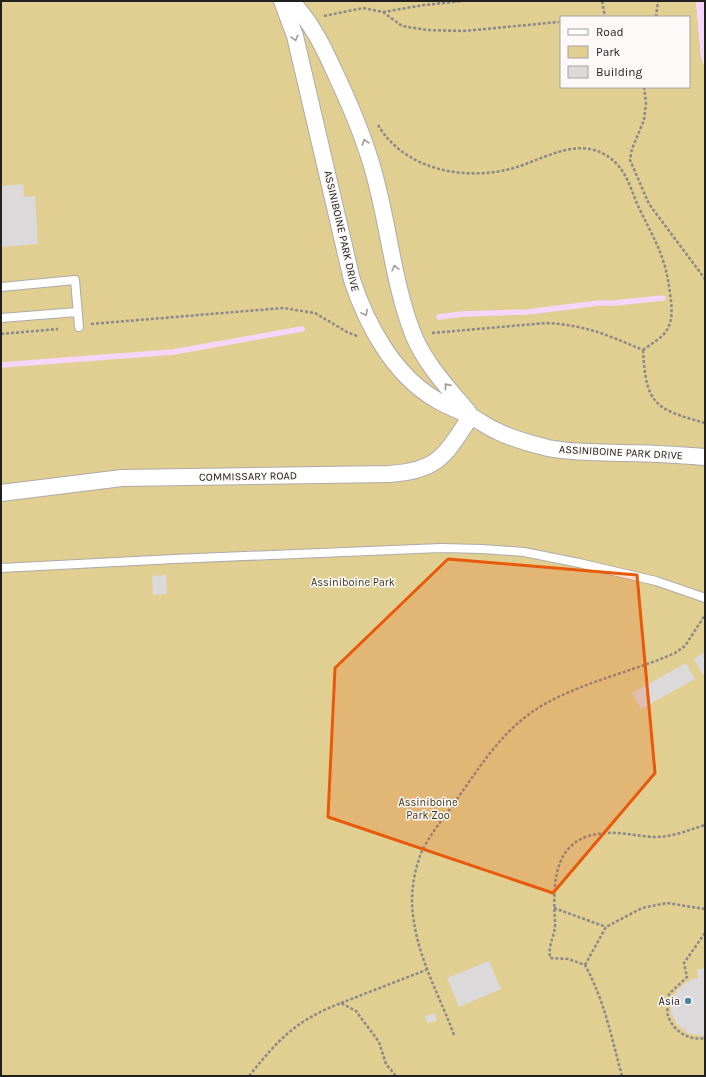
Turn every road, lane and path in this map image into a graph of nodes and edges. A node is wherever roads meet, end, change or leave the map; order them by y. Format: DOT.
graph roads {
  1 [pos="282,1"];
  2 [pos="291,1"];
  3 [pos="463,1"];
  4 [pos="602,1"];
  5 [pos="658,1"];
  6 [pos="424,3"];
  7 [pos="322,10"];
  8 [pos="383,12"];
  9 [pos="324,15"];
  10 [pos="605,16"];
  11 [pos="656,16"];
  12 [pos="328,22"];
  13 [pos="559,22"];
  14 [pos="644,88"];
  15 [pos="377,123"];
  16 [pos="705,279"];
  17 [pos="1,287"];
  18 [pos="77,312"];
  19 [pos="1,318"];
  20 [pos="78,327"];
  21 [pos="1,334"];
  22 [pos="414,334"];
  23 [pos="377,336"];
  24 [pos="643,350"];
  25 [pos="471,416"];
  26 [pos="705,423"];
  27 [pos="705,457"];
  28 [pos="1,493"];
  29 [pos="1,568"];
  30 [pos="705,598"];
  31 [pos="705,615"];
  32 [pos="705,826"];
  33 [pos="554,908"];
  34 [pos="705,909"];
  35 [pos="606,927"];
  36 [pos="705,933"];
  37 [pos="585,965"];
  38 [pos="426,970"];
  39 [pos="341,1003"];
  40 [pos="454,1035"];
  41 [pos="705,1038"];
  42 [pos="249,1076"];
  43 [pos="396,1076"];
  44 [pos="622,1076"];
  1 -- 23 [label="street, ASSINIBOINE PARK DRIVE, one-way"];
  22 -- 2 [label="street, ASSINIBOINE PARK DRIVE, one-way"];
  3 -- 6 [label="path"];
  4 -- 10 [label="path"];
  5 -- 11 [label="path"];
  6 -- 8 [label="path"];
  7 -- 9 [label="path"];
  8 -- 9 [label="path"];
  8 -- 13 [label="path"];
  9 -- 12 [label="path"];
  14 -- 16 [label="path"];
  15 -- 24 [label="path"];
  17 -- 18 [label="lane"];
  18 -- 19 [label="lane"];
  18 -- 20 [label="lane"];
  20 -- 21 [label="path"];
  20 -- 23 [label="path"];
  22 -- 24 [label="path"];
  25 -- 22 [label="street, ASSINIBOINE PARK DRIVE, one-way"];
  23 -- 25 [label="street, ASSINIBOINE PARK DRIVE"];
  24 -- 26 [label="path"];
  25 -- 27 [label="street, ASSINIBOINE PARK DRIVE"];
  25 -- 28 [label="street, COMMISSARY ROAD"];
  29 -- 30 [label="lane"];
  31 -- 38 [label="path"];
  32 -- 33 [label="path"];
  33 -- 35 [label="path"];
  33 -- 37 [label="path"];
  34 -- 35 [label="path"];
  35 -- 37 [label="path"];
  36 -- 41 [label="path"];
  37 -- 44 [label="path"];
  38 -- 39 [label="path"];
  38 -- 40 [label="path"];
  39 -- 42 [label="path"];
  39 -- 43 [label="path"];
}
